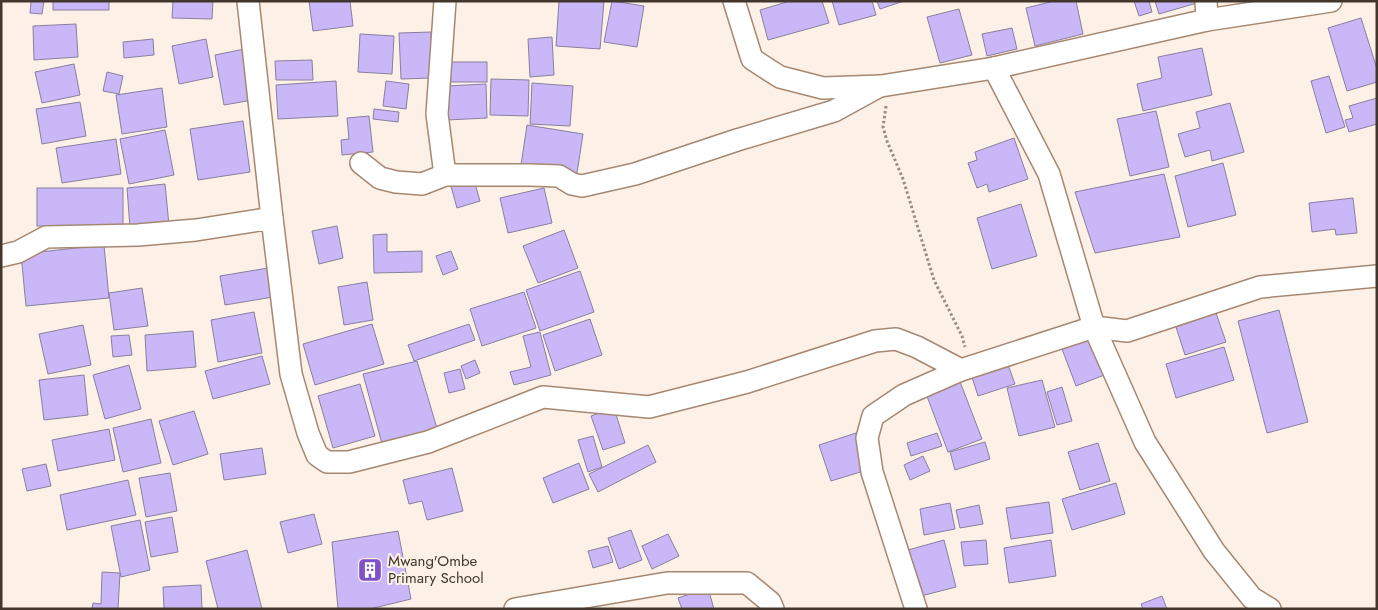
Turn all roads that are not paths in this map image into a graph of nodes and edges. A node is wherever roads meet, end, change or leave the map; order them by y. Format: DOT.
graph roads {
  1 [pos="248,1"];
  2 [pos="446,1"];
  3 [pos="734,1"];
  4 [pos="1331,1"];
  5 [pos="1207,11"];
  6 [pos="994,68"];
  7 [pos="881,86"];
  8 [pos="361,163"];
  9 [pos="445,175"];
  10 [pos="272,218"];
  11 [pos="1,256"];
  12 [pos="1377,276"];
  13 [pos="1094,327"];
  14 [pos="966,368"];
  15 [pos="516,609"];
  16 [pos="773,609"];
  17 [pos="916,609"];
  18 [pos="1270,609"];
  1 -- 10 [label="street"];
  2 -- 9 [label="street"];
  3 -- 7 [label="street"];
  4 -- 5 [label="street"];
  5 -- 6 [label="street"];
  6 -- 7 [label="street"];
  6 -- 13 [label="street"];
  7 -- 9 [label="street"];
  8 -- 9 [label="street"];
  10 -- 11 [label="street"];
  10 -- 14 [label="street"];
  12 -- 13 [label="street"];
  13 -- 14 [label="street"];
  13 -- 18 [label="street"];
  14 -- 17 [label="street"];
  15 -- 16 [label="street"];
}
